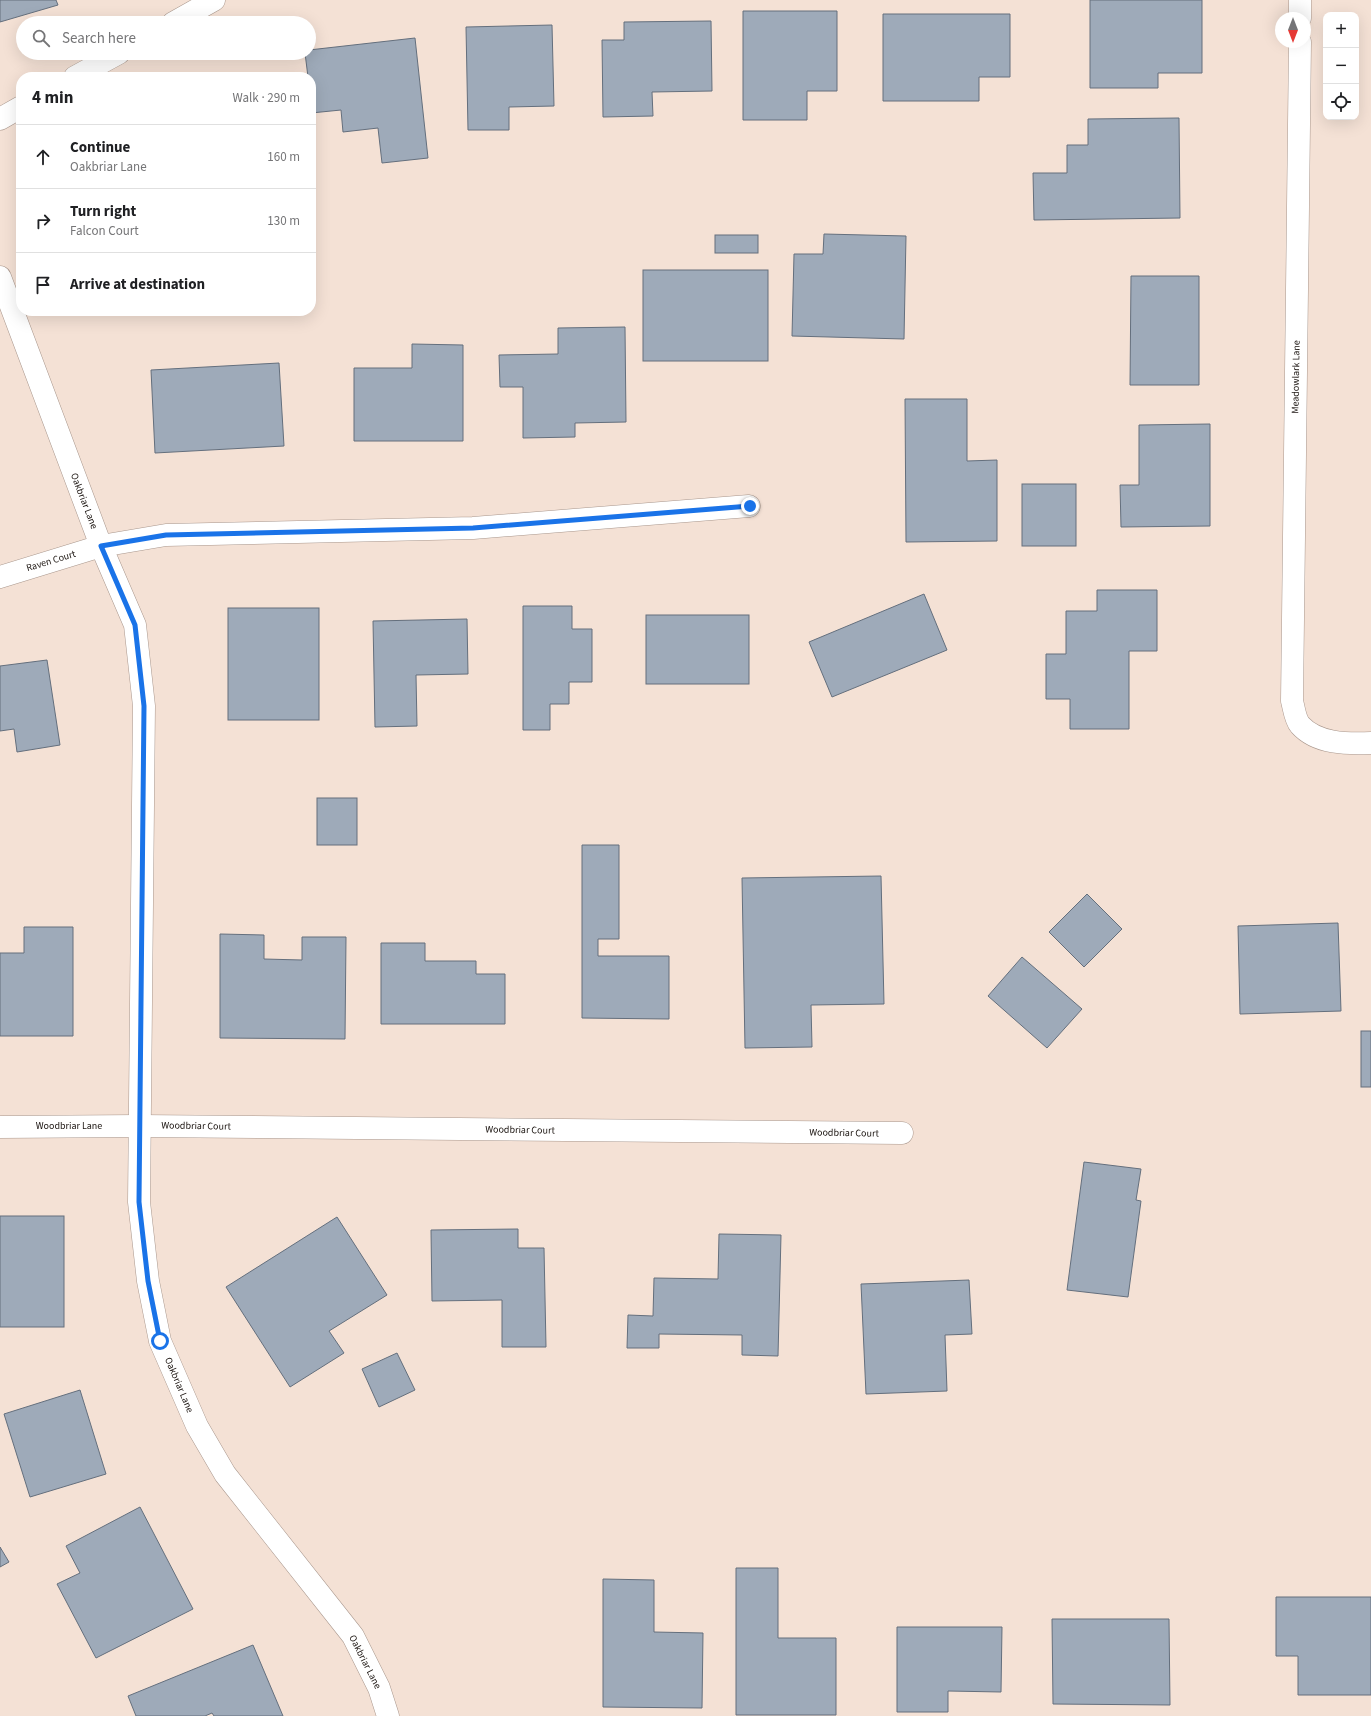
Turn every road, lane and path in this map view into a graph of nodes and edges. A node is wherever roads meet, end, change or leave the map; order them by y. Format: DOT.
graph roads {
  1 [pos="214,0"];
  2 [pos="1300,0"];
  3 [pos="1300,12"];
  4 [pos="185,16"];
  5 [pos="1300,48"];
  6 [pos="106,60"];
  7 [pos="84,72"];
  8 [pos="16,110"];
  9 [pos="0,119"];
  10 [pos="0,277"];
  11 [pos="750,506"];
  12 [pos="101,546"];
  13 [pos="0,577"];
  14 [pos="1371,743"];
  15 [pos="139,1126"];
  16 [pos="0,1127"];
  17 [pos="902,1134"];
  18 [pos="388,1716"];
  1 -- 4 [label="street"];
  2 -- 3 [label="street"];
  5 -- 14 [label="street, Meadowlark Lane"];
  6 -- 7 [label="street"];
  8 -- 9 [label="street"];
  10 -- 12 [label="street, Oakbriar Lane"];
  11 -- 12 [label="street, Raven Court"];
  12 -- 13 [label="street, Raven Court"];
  12 -- 15 [label="street, Oakbriar Lane"];
  15 -- 16 [label="street, Woodbriar Lane"];
  15 -- 17 [label="street, Woodbriar Court"];
  15 -- 18 [label="street, Oakbriar Lane"];
}
